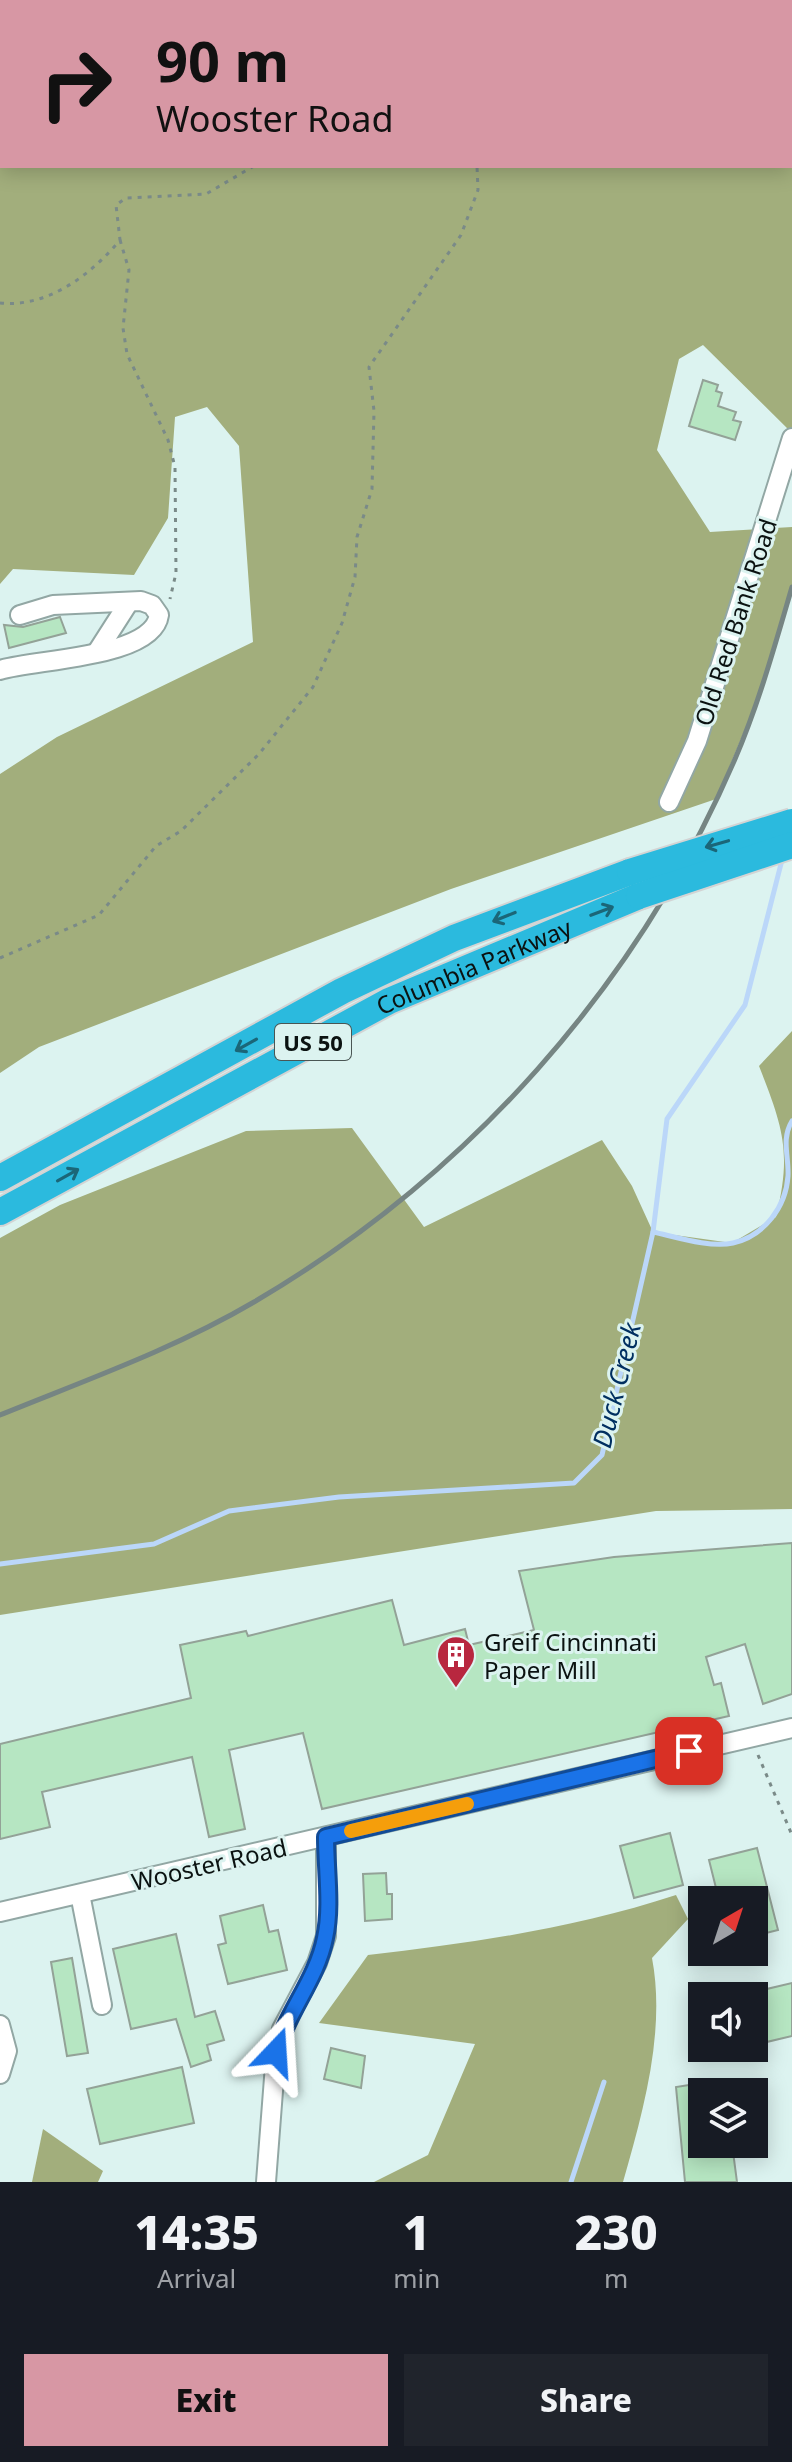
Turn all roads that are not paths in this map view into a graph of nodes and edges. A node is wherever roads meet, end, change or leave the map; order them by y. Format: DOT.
graph roads {
  1 [pos="792,438"];
  2 [pos="129,602"];
  3 [pos="20,615"];
  4 [pos="97,652"];
  5 [pos="0,670"];
  6 [pos="669,802"];
  7 [pos="792,822"];
  8 [pos="792,845"];
  9 [pos="634,884"];
  10 [pos="0,1178"];
  11 [pos="0,1212"];
  12 [pos="792,1728"];
  13 [pos="326,1837"];
  14 [pos="80,1894"];
  15 [pos="0,1912"];
  16 [pos="102,2005"];
  17 [pos="0,2025"];
  18 [pos="0,2074"];
  19 [pos="266,2182"];
  1 -- 6 [label="street, Old Red Bank Road"];
  2 -- 3 [label="street"];
  2 -- 4 [label="street"];
  2 -- 4 [label="street"];
  4 -- 5 [label="street"];
  7 -- 9 [label="highway, Columbia Parkway / US 50, one-way, bridge"];
  8 -- 9 [label="highway, Columbia Parkway / US 50, bridge"];
  9 -- 10 [label="highway, Columbia Parkway / US 50, one-way"];
  11 -- 9 [label="highway, Columbia Parkway / US 50, one-way"];
  12 -- 13 [label="street, Wooster Road"];
  13 -- 14 [label="street, Wooster Road"];
  13 -- 19 [label="street"];
  14 -- 15 [label="street, Wooster Road"];
  14 -- 16 [label="street"];
  17 -- 18 [label="street"];
}
